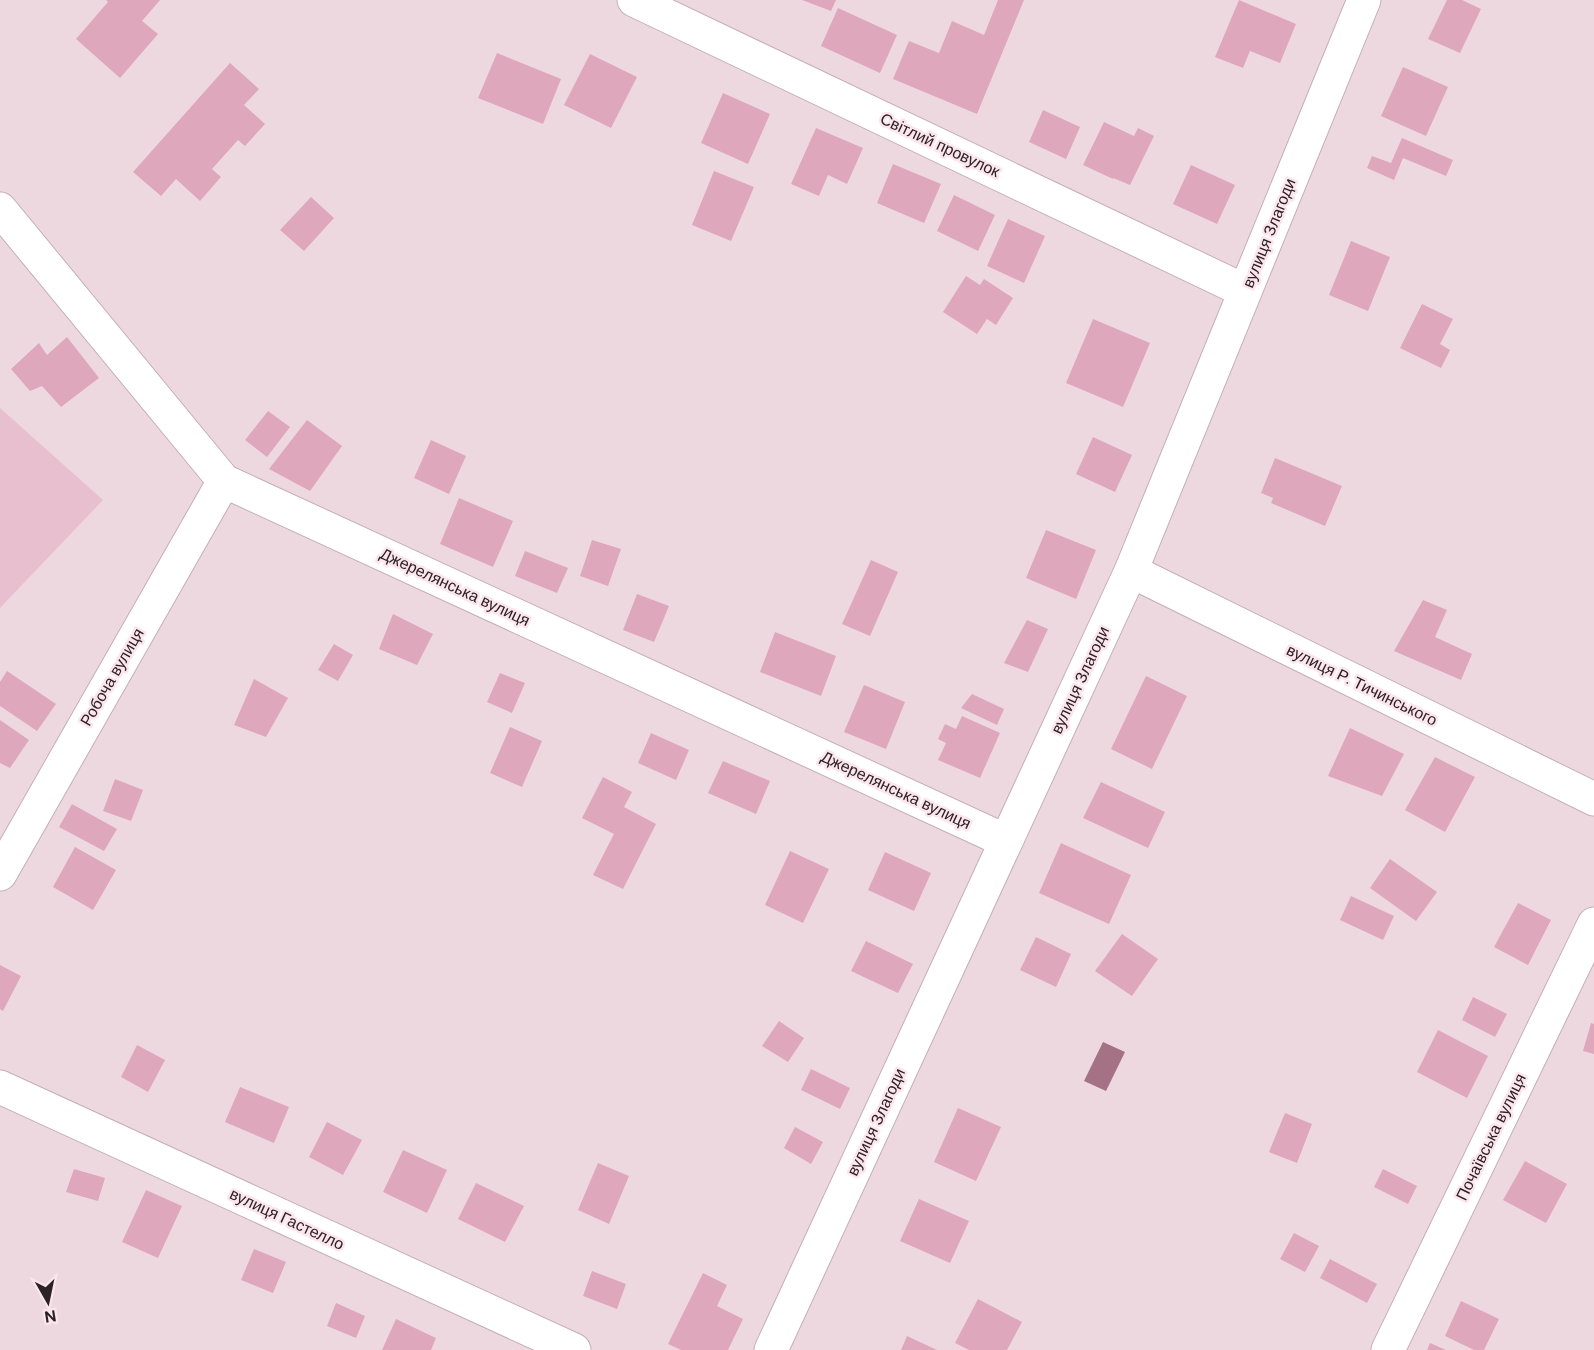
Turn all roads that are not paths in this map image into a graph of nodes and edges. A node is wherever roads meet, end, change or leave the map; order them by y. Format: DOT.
graph roads {
  1 [pos="634,0"];
  2 [pos="1364,0"];
  3 [pos="0,209"];
  4 [pos="1245,291"];
  5 [pos="224,481"];
  6 [pos="1131,571"];
  7 [pos="1594,799"];
  8 [pos="1006,841"];
  9 [pos="0,874"];
  10 [pos="1594,924"];
  11 [pos="0,1087"];
  12 [pos="573,1350"];
  13 [pos="771,1350"];
  14 [pos="1388,1350"];
  1 -- 4 [label="street, Світлий провулок"];
  2 -- 4 [label="street, вулиця Злагоди"];
  3 -- 5 [label="street, Джерелянська вулиця"];
  4 -- 6 [label="street, вулиця Злагоди"];
  5 -- 8 [label="street, Джерелянська вулиця"];
  5 -- 9 [label="street, Робоча вулиця"];
  6 -- 7 [label="street, вулиця Р. Тичинського"];
  6 -- 8 [label="street, вулиця Злагоди"];
  8 -- 13 [label="street, вулиця Злагоди"];
  10 -- 14 [label="street, Почаївська вулиця"];
  11 -- 12 [label="street, вулиця Гастелло"];
}
